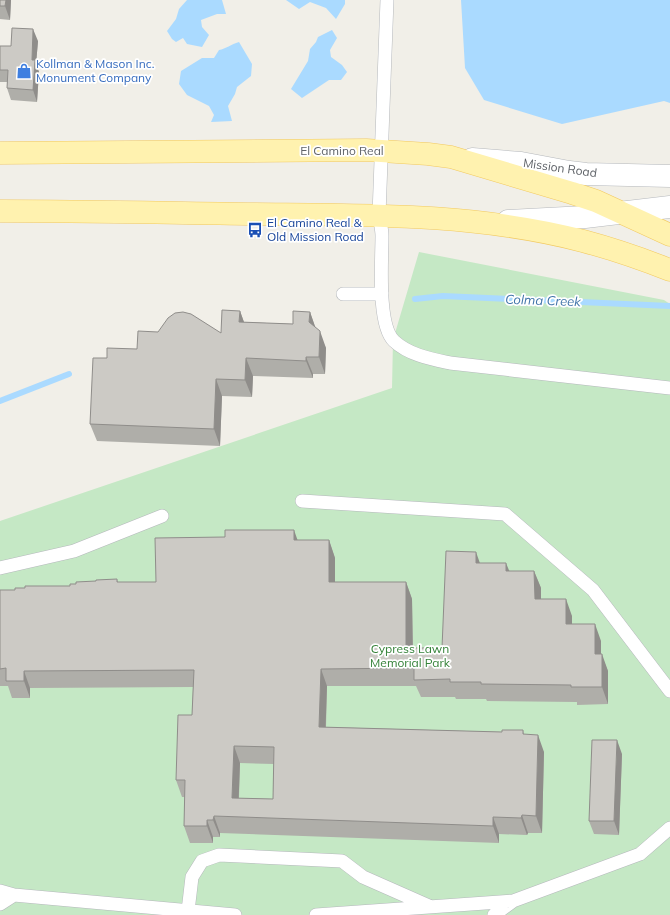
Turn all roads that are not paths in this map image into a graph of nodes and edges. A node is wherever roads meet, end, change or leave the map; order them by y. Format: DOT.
graph roads {
  1 [pos="387,0"];
  2 [pos="381,150"];
  3 [pos="0,153"];
  4 [pos="451,157"];
  5 [pos="670,176"];
  6 [pos="670,207"];
  7 [pos="0,211"];
  8 [pos="625,214"];
  9 [pos="379,215"];
  10 [pos="473,222"];
  11 [pos="670,235"];
  12 [pos="670,270"];
  13 [pos="343,294"];
  14 [pos="382,294"];
  15 [pos="670,388"];
  16 [pos="302,501"];
  17 [pos="162,516"];
  18 [pos="0,568"];
  19 [pos="670,691"];
  20 [pos="670,828"];
  21 [pos="0,891"];
  22 [pos="14,895"];
  23 [pos="513,901"];
  24 [pos="0,904"];
  25 [pos="431,907"];
  26 [pos="188,911"];
  27 [pos="234,915"];
  28 [pos="316,915"];
  29 [pos="494,915"];
  1 -- 2 [label="lane"];
  2 -- 3 [label="main road, El Camino Real"];
  2 -- 4 [label="main road, El Camino Real"];
  2 -- 9 [label="lane"];
  4 -- 5 [label="street, Mission Road"];
  4 -- 8 [label="main road, El Camino Real"];
  6 -- 8 [label="street"];
  7 -- 9 [label="main road"];
  8 -- 10 [label="street"];
  8 -- 11 [label="main road, El Camino Real"];
  9 -- 10 [label="main road"];
  9 -- 14 [label="lane"];
  10 -- 12 [label="main road"];
  13 -- 14 [label="lane"];
  14 -- 15 [label="lane"];
  16 -- 19 [label="lane"];
  17 -- 18 [label="lane"];
  20 -- 23 [label="lane"];
  21 -- 22 [label="lane"];
  22 -- 24 [label="lane"];
  22 -- 26 [label="lane"];
  23 -- 25 [label="lane"];
  23 -- 29 [label="lane"];
  25 -- 26 [label="lane"];
  25 -- 28 [label="lane"];
  26 -- 27 [label="lane"];
}
